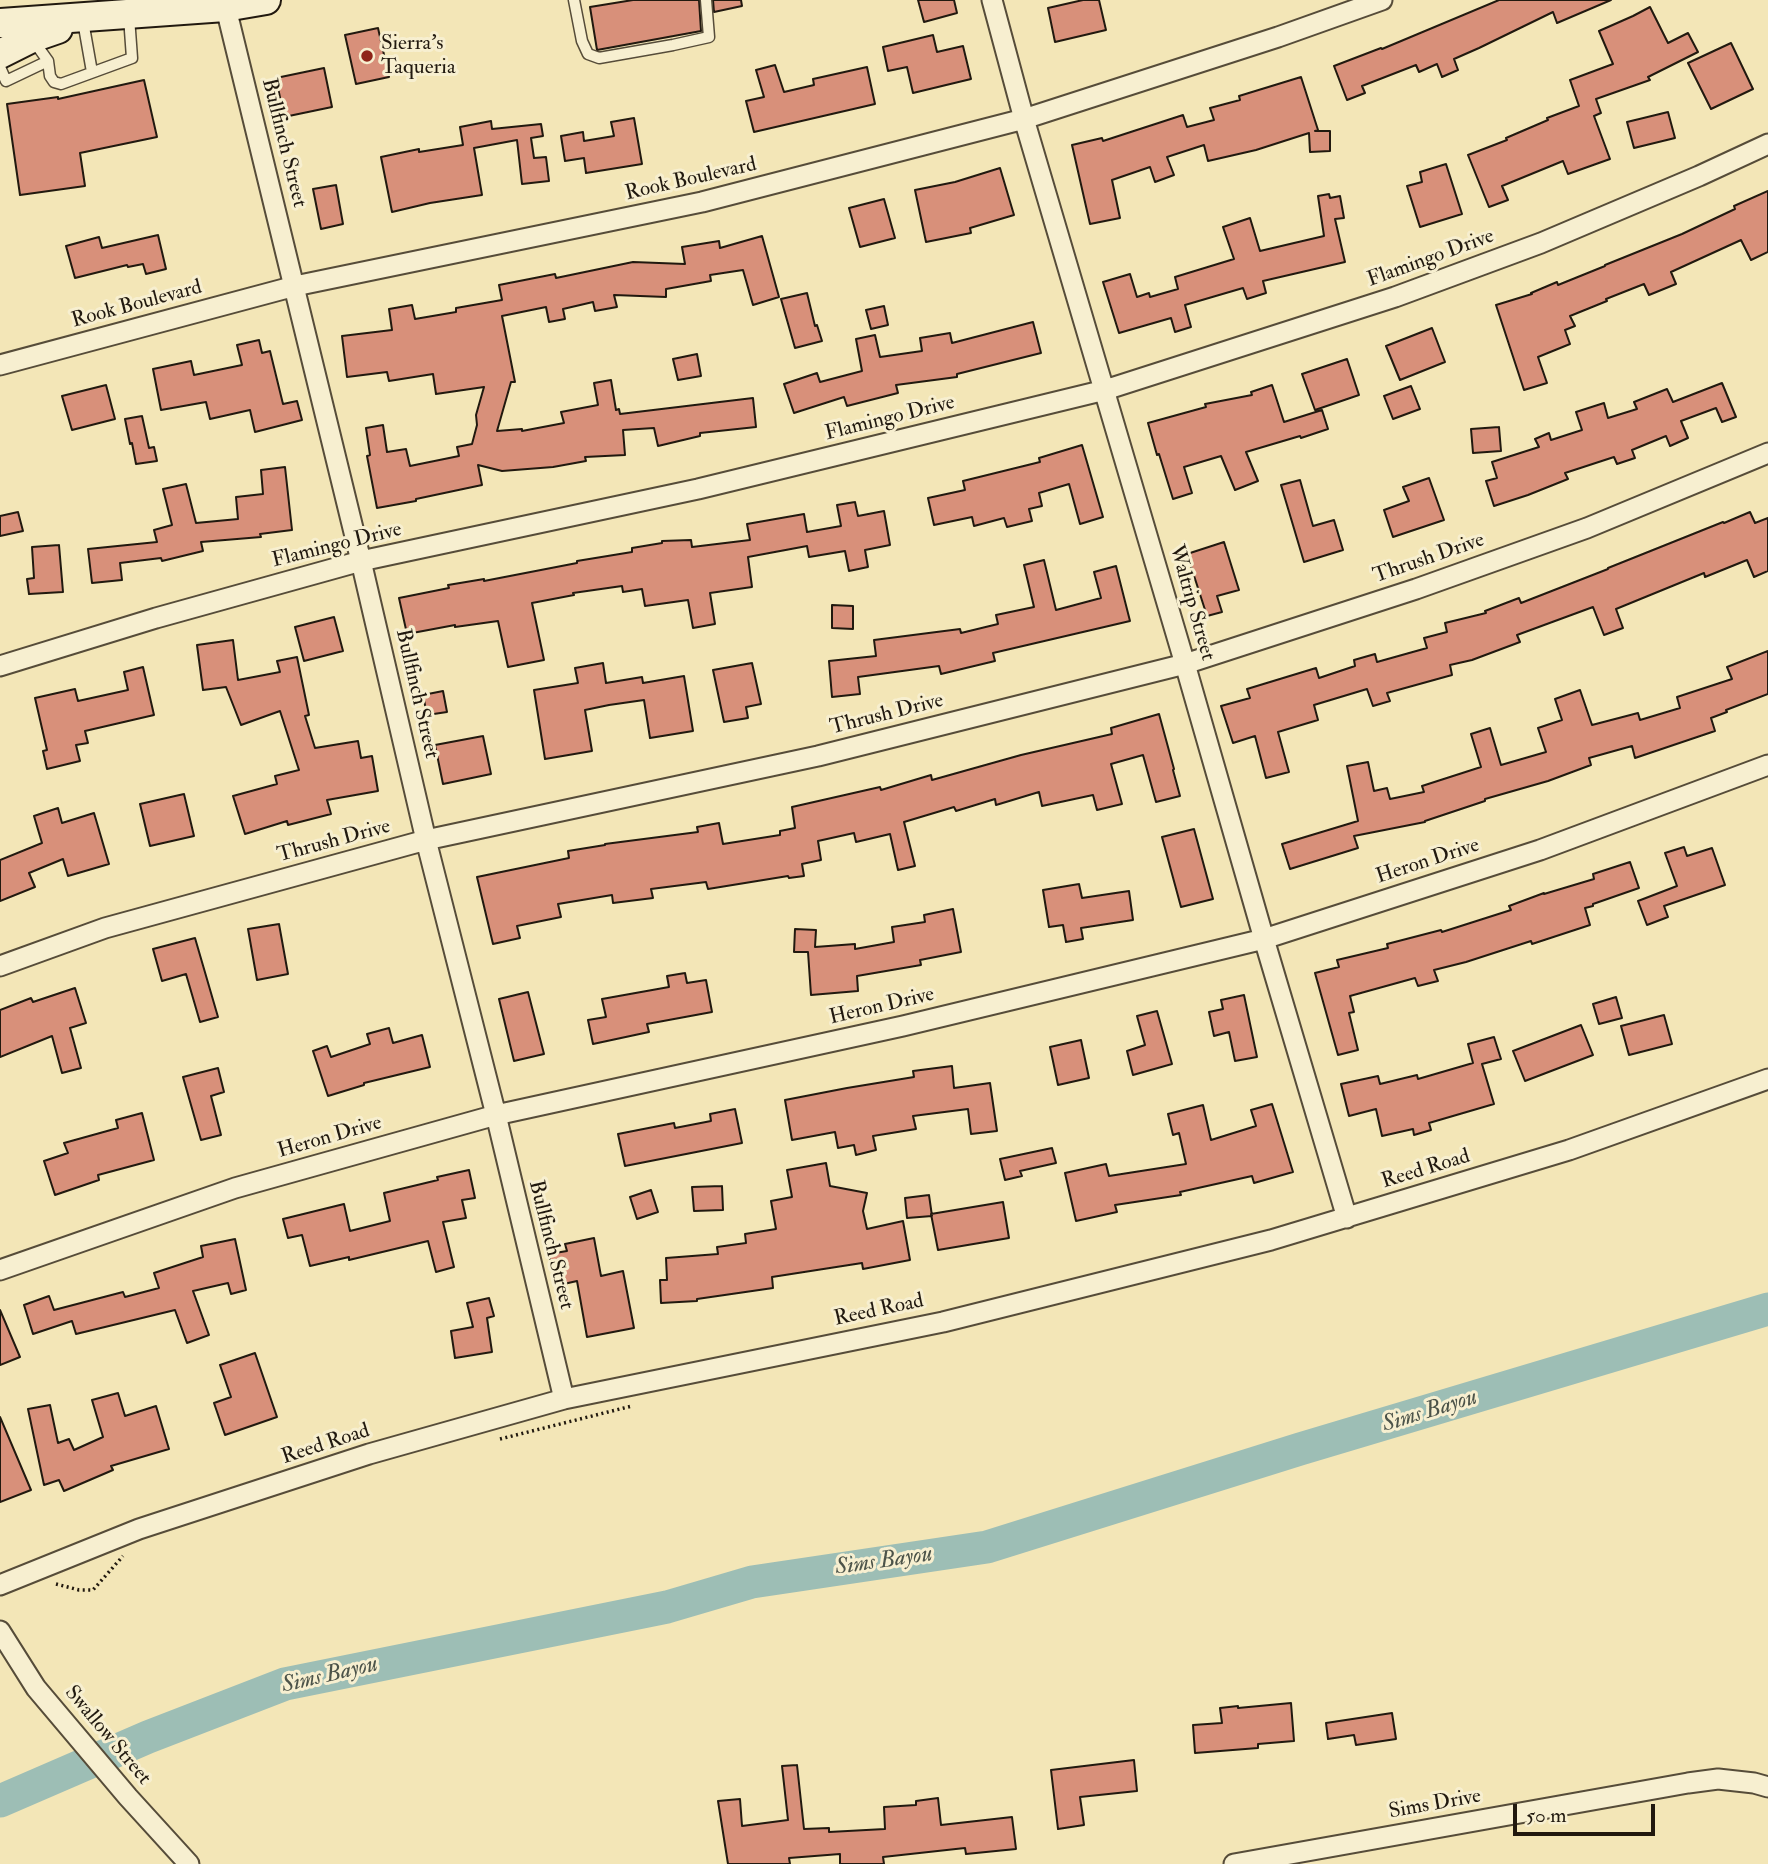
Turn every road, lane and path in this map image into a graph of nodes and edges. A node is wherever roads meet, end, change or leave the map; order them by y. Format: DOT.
graph roads {
  1 [pos="266,0"];
  2 [pos="574,0"];
  3 [pos="706,0"];
  4 [pos="992,0"];
  5 [pos="1382,0"];
  6 [pos="225,4"];
  7 [pos="129,14"];
  8 [pos="87,19"];
  9 [pos="0,23"];
  10 [pos="32,38"];
  11 [pos="0,54"];
  12 [pos="48,61"];
  13 [pos="0,67"];
  14 [pos="92,72"];
  15 [pos="1024,118"];
  16 [pos="1768,144"];
  17 [pos="295,286"];
  18 [pos="0,365"];
  19 [pos="1105,390"];
  20 [pos="1768,453"];
  21 [pos="361,561"];
  22 [pos="1185,664"];
  23 [pos="0,666"];
  24 [pos="1768,765"];
  25 [pos="426,840"];
  26 [pos="1264,939"];
  27 [pos="0,966"];
  28 [pos="1768,1079"];
  29 [pos="496,1115"];
  30 [pos="1347,1218"];
  31 [pos="0,1270"];
  32 [pos="564,1399"];
  33 [pos="0,1585"];
  34 [pos="0,1631"];
  35 [pos="1768,1787"];
  36 [pos="189,1864"];
  37 [pos="1234,1864"];
  1 -- 6 [label="main road"];
  2 -- 3 [label="lane"];
  4 -- 15 [label="street, Waltrip Street"];
  5 -- 15 [label="street, Rook Boulevard"];
  6 -- 7 [label="main road"];
  6 -- 17 [label="street, Bullfinch Street"];
  7 -- 8 [label="main road"];
  7 -- 14 [label="lane"];
  8 -- 9 [label="main road"];
  8 -- 10 [label="main road"];
  8 -- 14 [label="lane"];
  10 -- 11 [label="main road"];
  10 -- 12 [label="lane"];
  12 -- 13 [label="lane"];
  12 -- 14 [label="lane"];
  15 -- 17 [label="street, Rook Boulevard"];
  15 -- 19 [label="street, Waltrip Street"];
  16 -- 19 [label="street, Flamingo Drive"];
  17 -- 18 [label="street, Rook Boulevard"];
  17 -- 21 [label="street, Bullfinch Street"];
  19 -- 21 [label="street, Flamingo Drive"];
  19 -- 22 [label="street, Waltrip Street"];
  20 -- 22 [label="street, Thrush Drive"];
  21 -- 23 [label="street, Flamingo Drive"];
  21 -- 25 [label="street, Bullfinch Street"];
  22 -- 25 [label="street, Thrush Drive"];
  22 -- 26 [label="street, Waltrip Street"];
  24 -- 26 [label="street, Heron Drive"];
  25 -- 27 [label="street, Thrush Drive"];
  25 -- 29 [label="street, Bullfinch Street"];
  26 -- 29 [label="street, Heron Drive"];
  26 -- 30 [label="street, Waltrip Street"];
  28 -- 30 [label="street, Reed Road"];
  29 -- 31 [label="street, Heron Drive"];
  29 -- 32 [label="street, Bullfinch Street"];
  30 -- 32 [label="street, Reed Road"];
  32 -- 33 [label="street, Reed Road"];
  34 -- 36 [label="street, Swallow Street"];
  35 -- 37 [label="street, Sims Drive"];
}
